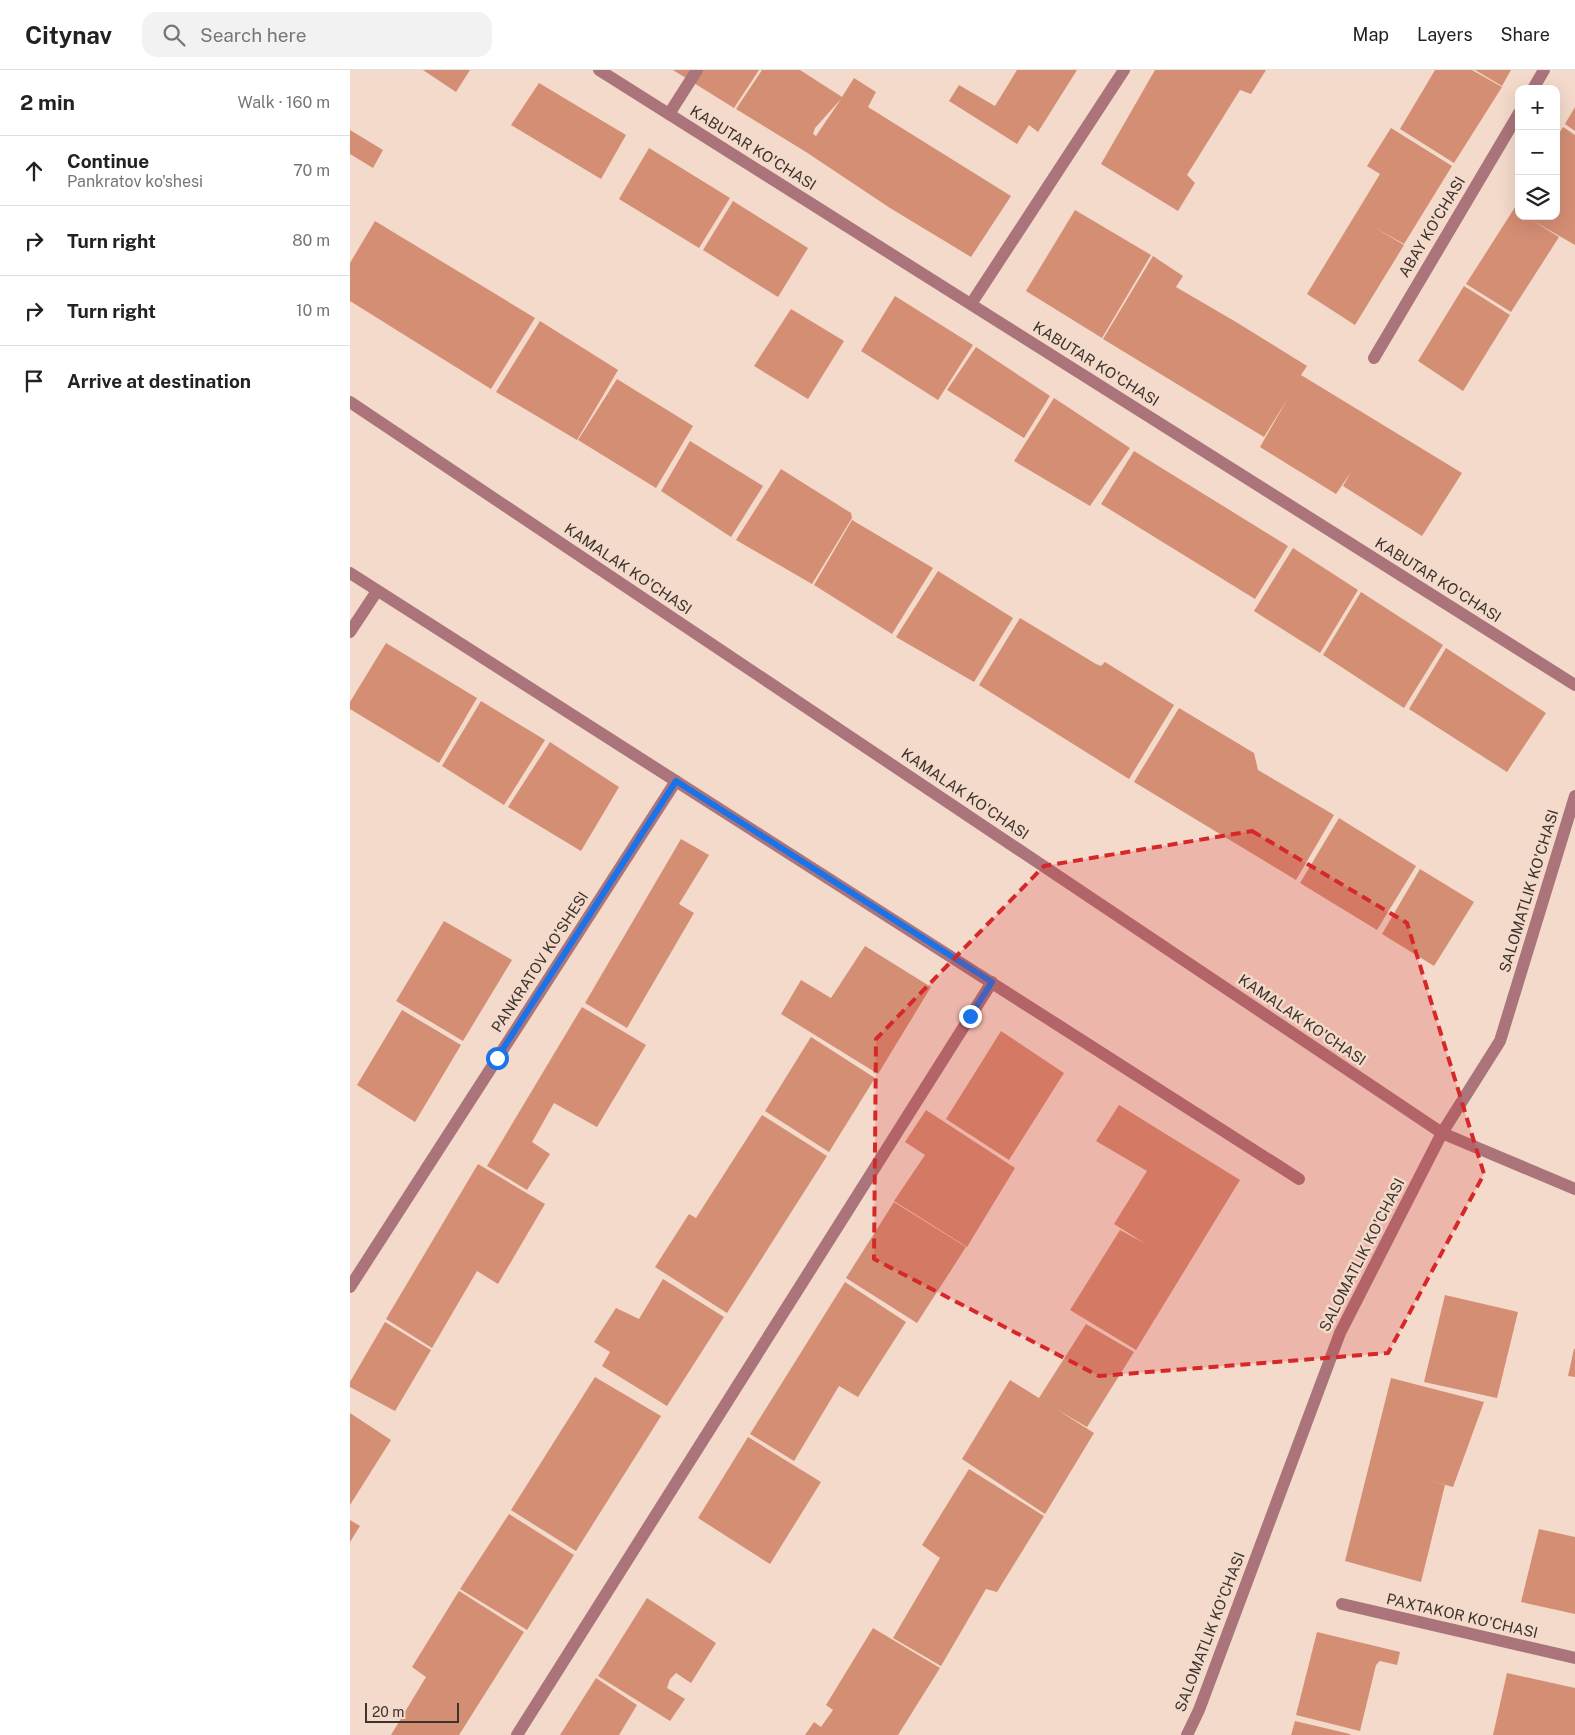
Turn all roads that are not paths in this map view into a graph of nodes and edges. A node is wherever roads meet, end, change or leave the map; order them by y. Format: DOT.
graph roads {
  1 [pos="599,70"];
  2 [pos="697,70"];
  3 [pos="1124,70"];
  4 [pos="1544,70"];
  5 [pos="1535,85"];
  6 [pos="669,114"];
  7 [pos="1515,120"];
  8 [pos="971,304"];
  9 [pos="1374,358"];
  10 [pos="350,402"];
  11 [pos="350,573"];
  12 [pos="377,590"];
  13 [pos="350,632"];
  14 [pos="1575,685"];
  15 [pos="676,781"];
  16 [pos="1575,796"];
  17 [pos="992,982"];
  18 [pos="1442,1133"];
  19 [pos="1299,1179"];
  20 [pos="1575,1189"];
  21 [pos="350,1287"];
  22 [pos="1342,1604"];
  23 [pos="1575,1658"];
  24 [pos="516,1735"];
  25 [pos="1187,1735"];
  1 -- 6 [label="street, KABUTAR KO'CHASI"];
  2 -- 6 [label="street"];
  3 -- 8 [label="street"];
  4 -- 5 [label="street"];
  6 -- 8 [label="street, KABUTAR KO'CHASI"];
  7 -- 9 [label="street, ABAY KO'CHASI"];
  8 -- 14 [label="street, KABUTAR KO'CHASI"];
  10 -- 18 [label="street, KAMALAK KO'CHASI"];
  11 -- 12 [label="street"];
  12 -- 13 [label="street"];
  12 -- 15 [label="street"];
  15 -- 17 [label="street"];
  15 -- 21 [label="street, PANKRATOV KO'SHESI"];
  16 -- 18 [label="street, SALOMATLIK KO'CHASI"];
  17 -- 19 [label="street"];
  17 -- 24 [label="street"];
  18 -- 20 [label="street, KAMALAK KO'CHASI"];
  18 -- 25 [label="street, SALOMATLIK KO'CHASI"];
  22 -- 23 [label="street, PAXTAKOR KO'CHASI"];
}
